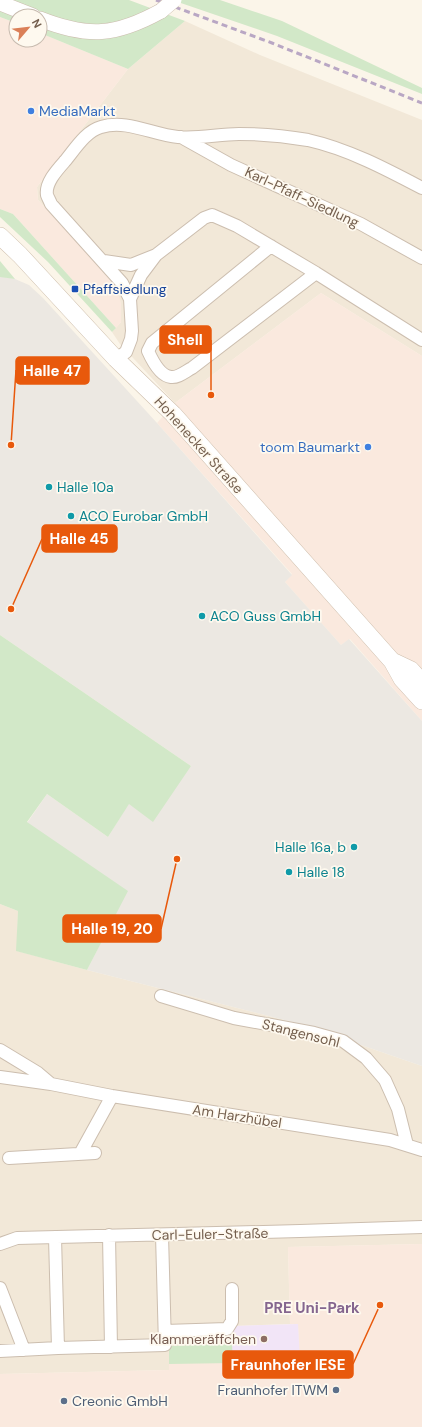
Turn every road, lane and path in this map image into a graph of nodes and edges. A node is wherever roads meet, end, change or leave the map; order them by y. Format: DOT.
graph roads {
  1 [pos="174,0"];
  2 [pos="0,3"];
  3 [pos="13,8"];
  4 [pos="48,22"];
  5 [pos="181,137"];
  6 [pos="422,188"];
  7 [pos="0,236"];
  8 [pos="272,246"];
  9 [pos="156,255"];
  10 [pos="422,258"];
  11 [pos="104,262"];
  12 [pos="316,273"];
  13 [pos="130,299"];
  14 [pos="422,340"];
  15 [pos="116,359"];
  16 [pos="392,661"];
  17 [pos="422,682"];
  18 [pos="422,701"];
  19 [pos="161,996"];
  20 [pos="0,1050"];
  21 [pos="0,1077"];
  22 [pos="51,1084"];
  23 [pos="112,1096"];
  24 [pos="407,1145"];
  25 [pos="422,1150"];
  26 [pos="95,1153"];
  27 [pos="80,1154"];
  28 [pos="9,1158"];
  29 [pos="422,1227"];
  30 [pos="109,1235"];
  31 [pos="162,1235"];
  32 [pos="55,1237"];
  33 [pos="0,1244"];
  34 [pos="0,1288"];
  35 [pos="232,1289"];
  36 [pos="165,1331"];
  37 [pos="112,1347"];
  38 [pos="58,1348"];
  39 [pos="24,1350"];
  40 [pos="0,1351"];
  1 -- 4 [label="street, bridge"];
  2 -- 3 [label="street"];
  5 -- 6 [label="street, Karl-Pfaff-Siedlung"];
  5 -- 10 [label="street, Karl-Pfaff-Siedlung"];
  5 -- 11 [label="street, Karl-Pfaff-Siedlung"];
  7 -- 15 [label="main road, Hohenecker Straße"];
  8 -- 9 [label="street, Karl-Pfaff-Siedlung"];
  8 -- 12 [label="street, Karl-Pfaff-Siedlung"];
  8 -- 12 [label="street"];
  9 -- 11 [label="street, Karl-Pfaff-Siedlung"];
  9 -- 13 [label="street, Karl-Pfaff-Siedlung"];
  11 -- 13 [label="street, Karl-Pfaff-Siedlung"];
  12 -- 14 [label="street, Karl-Pfaff-Siedlung"];
  13 -- 15 [label="street, Karl-Pfaff-Siedlung"];
  15 -- 16 [label="main road, Hohenecker Straße"];
  16 -- 17 [label="main road, Hohenecker Straße"];
  16 -- 18 [label="main road, Hohenecker Straße"];
  19 -- 24 [label="street, Stangensohl"];
  20 -- 22 [label="street, Am Harzhübel"];
  21 -- 22 [label="street, Am Harzhübel"];
  22 -- 23 [label="street, Am Harzhübel"];
  23 -- 24 [label="street, Am Harzhübel"];
  23 -- 27 [label="street"];
  24 -- 25 [label="street, Am Harzhübel"];
  26 -- 27 [label="street"];
  27 -- 28 [label="street"];
  29 -- 31 [label="street, Carl-Euler-Straße"];
  30 -- 31 [label="street, Carl-Euler-Straße"];
  30 -- 32 [label="street, Carl-Euler-Straße"];
  30 -- 37 [label="street"];
  31 -- 36 [label="street"];
  32 -- 33 [label="street, Carl-Euler-Straße"];
  32 -- 38 [label="street"];
  34 -- 39 [label="street"];
  35 -- 36 [label="street"];
  36 -- 37 [label="street"];
  37 -- 38 [label="street"];
  38 -- 39 [label="street"];
  39 -- 40 [label="street"];
}
